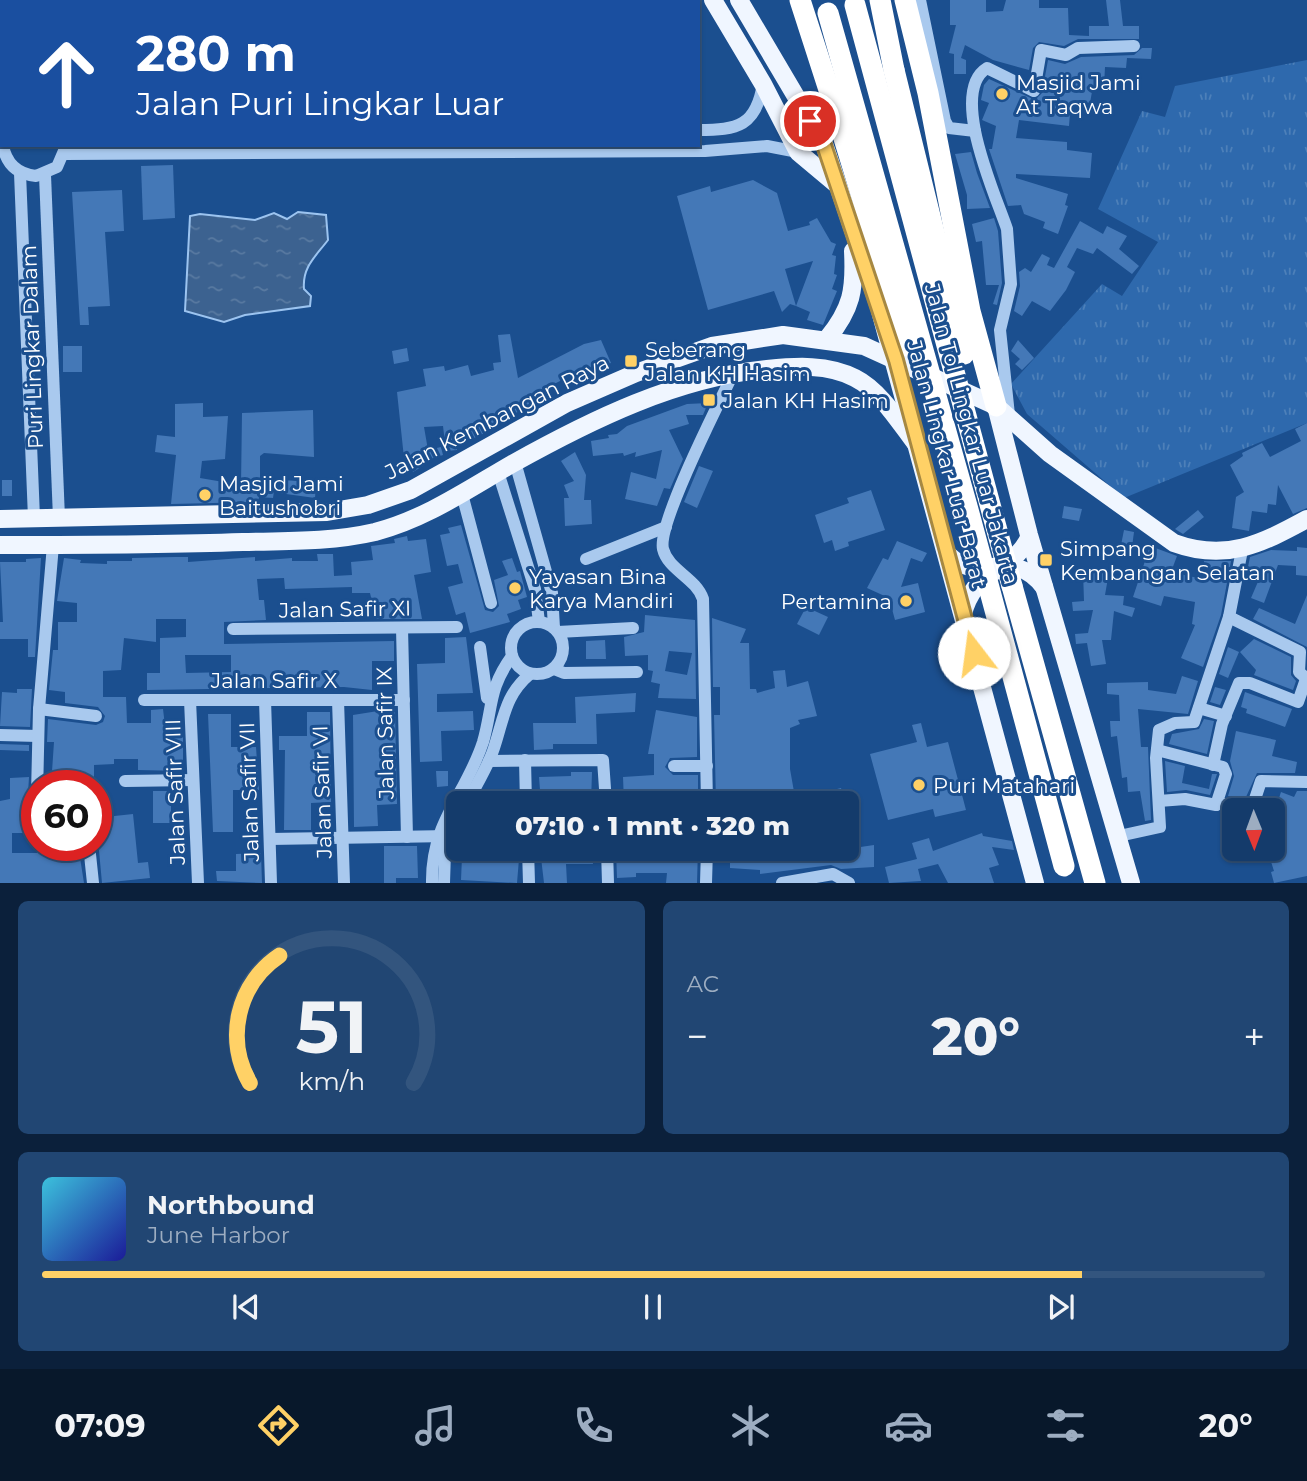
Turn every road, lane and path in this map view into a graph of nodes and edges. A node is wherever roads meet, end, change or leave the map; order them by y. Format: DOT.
graph roads {
  1 [pos="713,0"];
  2 [pos="739,0"];
  3 [pos="800,0"];
  4 [pos="880,0"];
  5 [pos="905,0"];
  6 [pos="920,0"];
  7 [pos="854,3"];
  8 [pos="826,6"];
  9 [pos="1134,46"];
  10 [pos="763,84"];
  11 [pos="700,130"];
  12 [pos="975,131"];
  13 [pos="65,149"];
  14 [pos="395,149"];
  15 [pos="798,152"];
  16 [pos="3,159"];
  17 [pos="20,173"];
  18 [pos="44,174"];
  19 [pos="835,183"];
  20 [pos="852,234"];
  21 [pos="51,335"];
  22 [pos="27,336"];
  23 [pos="827,339"];
  24 [pos="712,346"];
  25 [pos="896,360"];
  26 [pos="923,372"];
  27 [pos="733,374"];
  28 [pos="904,392"];
  29 [pos="54,409"];
  30 [pos="30,410"];
  31 [pos="1002,411"];
  32 [pos="919,447"];
  33 [pos="1050,454"];
  34 [pos="515,462"];
  35 [pos="1010,464"];
  36 [pos="498,472"];
  37 [pos="462,494"];
  38 [pos="977,503"];
  39 [pos="34,518"];
  40 [pos="59,518"];
  41 [pos="0,519"];
  42 [pos="1307,519"];
  43 [pos="1027,525"];
  44 [pos="666,527"];
  45 [pos="0,545"];
  46 [pos="53,545"];
  47 [pos="945,549"];
  48 [pos="1242,550"];
  49 [pos="1035,554"];
  50 [pos="586,559"];
  51 [pos="1045,590"];
  52 [pos="491,603"];
  53 [pos="964,614"];
  54 [pos="1229,617"];
  55 [pos="539,622"];
  56 [pos="457,627"];
  57 [pos="402,628"];
  58 [pos="633,628"];
  59 [pos="233,629"];
  60 [pos="556,630"];
  61 [pos="480,647"];
  62 [pos="512,656"];
  63 [pos="554,668"];
  64 [pos="637,672"];
  65 [pos="530,674"];
  66 [pos="1307,679"];
  67 [pos="144,700"];
  68 [pos="190,700"];
  69 [pos="265,700"];
  70 [pos="338,700"];
  71 [pos="404,700"];
  72 [pos="1199,708"];
  73 [pos="39,709"];
  74 [pos="488,710"];
  75 [pos="96,716"];
  76 [pos="1226,716"];
  77 [pos="0,735"];
  78 [pos="38,736"];
  79 [pos="1157,750"];
  80 [pos="525,760"];
  81 [pos="489,761"];
  82 [pos="1213,765"];
  83 [pos="674,766"];
  84 [pos="707,766"];
  85 [pos="37,770"];
  86 [pos="193,779"];
  87 [pos="125,780"];
  88 [pos="1307,782"];
  89 [pos="473,791"];
  90 [pos="526,791"];
  91 [pos="605,791"];
  92 [pos="707,791"];
  93 [pos="1159,801"];
  94 [pos="1217,802"];
  95 [pos="446,834"];
  96 [pos="407,836"];
  97 [pos="444,836"];
  98 [pos="1118,836"];
  99 [pos="342,838"];
  100 [pos="270,839"];
  101 [pos="91,861"];
  102 [pos="528,861"];
  103 [pos="607,861"];
  104 [pos="707,861"];
  105 [pos="93,883"];
  106 [pos="198,883"];
  107 [pos="271,883"];
  108 [pos="344,883"];
  109 [pos="432,883"];
  110 [pos="444,883"];
  111 [pos="529,883"];
  112 [pos="608,883"];
  113 [pos="706,883"];
  114 [pos="782,883"];
  115 [pos="849,883"];
  116 [pos="1035,883"];
  117 [pos="1069,883"];
  118 [pos="1095,883"];
  119 [pos="1131,883"];
  1 -- 10 [label="main road"];
  2 -- 19 [label="main road, Jalan Lingkar Luar Barat"];
  3 -- 38 [label="highway, bridge"];
  4 -- 38 [label="highway, bridge"];
  5 -- 31 [label="highway"];
  6 -- 12 [label="street"];
  7 -- 38 [label="highway, Jalan Tol Lingkar Luar Jakarta, bridge"];
  8 -- 38 [label="highway, Jalan Tol Lingkar Luar Jakarta, bridge"];
  9 -- 12 [label="street"];
  10 -- 11 [label="street"];
  10 -- 15 [label="main road"];
  12 -- 31 [label="street"];
  13 -- 14 [label="street"];
  13 -- 18 [label="street"];
  14 -- 15 [label="street"];
  15 -- 19 [label="main road"];
  16 -- 17 [label="street"];
  17 -- 18 [label="street"];
  17 -- 22 [label="street, Puri Lingkar Dalam"];
  18 -- 21 [label="street, Puri Lingkar Dalam"];
  19 -- 20 [label="main road, Jalan Lingkar Luar Barat"];
  20 -- 23 [label="main road"];
  20 -- 25 [label="main road, Jalan Lingkar Luar Barat"];
  21 -- 22 [label="street"];
  21 -- 29 [label="street, Puri Lingkar Dalam"];
  22 -- 30 [label="street, Puri Lingkar Dalam"];
  23 -- 24 [label="main road, Jalan Kembangan Raya"];
  23 -- 25 [label="main road, Jalan Kembangan Raya"];
  24 -- 27 [label="main road"];
  24 -- 40 [label="main road, Jalan Kembangan Raya"];
  25 -- 26 [label="main road, Jalan Kembangan Raya"];
  25 -- 28 [label="main road, Jalan Lingkar Luar Barat"];
  26 -- 28 [label="main road"];
  26 -- 31 [label="main road, Jalan Kembangan Raya"];
  27 -- 32 [label="main road"];
  27 -- 34 [label="main road"];
  27 -- 44 [label="street"];
  28 -- 32 [label="main road, Jalan Lingkar Luar Barat"];
  29 -- 30 [label="street"];
  29 -- 40 [label="street, Puri Lingkar Dalam"];
  30 -- 39 [label="street, Puri Lingkar Dalam"];
  31 -- 33 [label="main road, Jalan Kembangan Raya"];
  31 -- 35 [label="main road"];
  32 -- 47 [label="main road, Jalan Lingkar Luar Barat"];
  33 -- 35 [label="main road"];
  33 -- 48 [label="main road, Jalan Kembangan Raya"];
  34 -- 36 [label="main road"];
  34 -- 60 [label="street"];
  35 -- 43 [label="main road"];
  36 -- 37 [label="main road"];
  36 -- 55 [label="street"];
  37 -- 46 [label="main road"];
  37 -- 52 [label="street"];
  38 -- 117 [label="highway, Jalan Tol Lingkar Luar Jakarta, bridge"];
  38 -- 118 [label="highway, Jalan Tol Lingkar Luar Jakarta, bridge"];
  39 -- 40 [label="main road, Jalan Kembangan Raya"];
  39 -- 41 [label="main road, Jalan Kembangan Raya"];
  42 -- 48 [label="main road"];
  43 -- 47 [label="main road"];
  43 -- 49 [label="main road"];
  44 -- 50 [label="street"];
  44 -- 84 [label="street"];
  45 -- 46 [label="main road"];
  46 -- 73 [label="street"];
  47 -- 49 [label="main road"];
  47 -- 53 [label="main road, Jalan Lingkar Luar Barat"];
  48 -- 54 [label="street"];
  49 -- 51 [label="main road"];
  51 -- 53 [label="main road"];
  51 -- 98 [label="main road"];
  53 -- 116 [label="main road, Jalan Lingkar Luar Barat"];
  54 -- 66 [label="street"];
  54 -- 72 [label="street"];
  55 -- 60 [label="street"];
  55 -- 62 [label="street"];
  56 -- 57 [label="street, Jalan Safir XI"];
  57 -- 59 [label="street, Jalan Safir XI"];
  57 -- 71 [label="street, Jalan Safir IX"];
  58 -- 60 [label="street"];
  60 -- 63 [label="street"];
  61 -- 74 [label="street"];
  62 -- 65 [label="street"];
  62 -- 74 [label="street"];
  63 -- 64 [label="street"];
  63 -- 65 [label="street"];
  65 -- 81 [label="street"];
  66 -- 76 [label="street"];
  67 -- 68 [label="street, Jalan Safir X"];
  68 -- 69 [label="street, Jalan Safir X"];
  68 -- 86 [label="street, Jalan Safir VIII"];
  69 -- 70 [label="street, Jalan Safir X"];
  69 -- 100 [label="street, Jalan Safir VII"];
  70 -- 71 [label="street, Jalan Safir X"];
  70 -- 99 [label="street, Jalan Safir VI"];
  71 -- 96 [label="street, Jalan Safir IX"];
  72 -- 76 [label="street"];
  72 -- 79 [label="street"];
  73 -- 75 [label="street"];
  73 -- 78 [label="street"];
  74 -- 97 [label="street"];
  76 -- 82 [label="street"];
  77 -- 78 [label="street"];
  78 -- 85 [label="street"];
  79 -- 82 [label="street"];
  79 -- 93 [label="street"];
  80 -- 81 [label="street"];
  80 -- 90 [label="street"];
  80 -- 91 [label="street"];
  81 -- 89 [label="street"];
  82 -- 94 [label="street"];
  83 -- 84 [label="street"];
  84 -- 92 [label="street"];
  86 -- 87 [label="street"];
  86 -- 106 [label="street, Jalan Safir VIII"];
  88 -- 94 [label="street"];
  93 -- 94 [label="street"];
  93 -- 98 [label="street"];
  95 -- 97 [label="street"];
  96 -- 97 [label="street"];
  96 -- 99 [label="street"];
  97 -- 109 [label="street"];
  97 -- 110 [label="street"];
  98 -- 119 [label="main road"];
  99 -- 100 [label="street"];
  99 -- 108 [label="street, Jalan Safir VI"];
  100 -- 107 [label="street, Jalan Safir VII"];
  101 -- 105 [label="street"];
  102 -- 111 [label="street"];
  103 -- 112 [label="street"];
  104 -- 113 [label="street"];
  114 -- 115 [label="street"];
}
